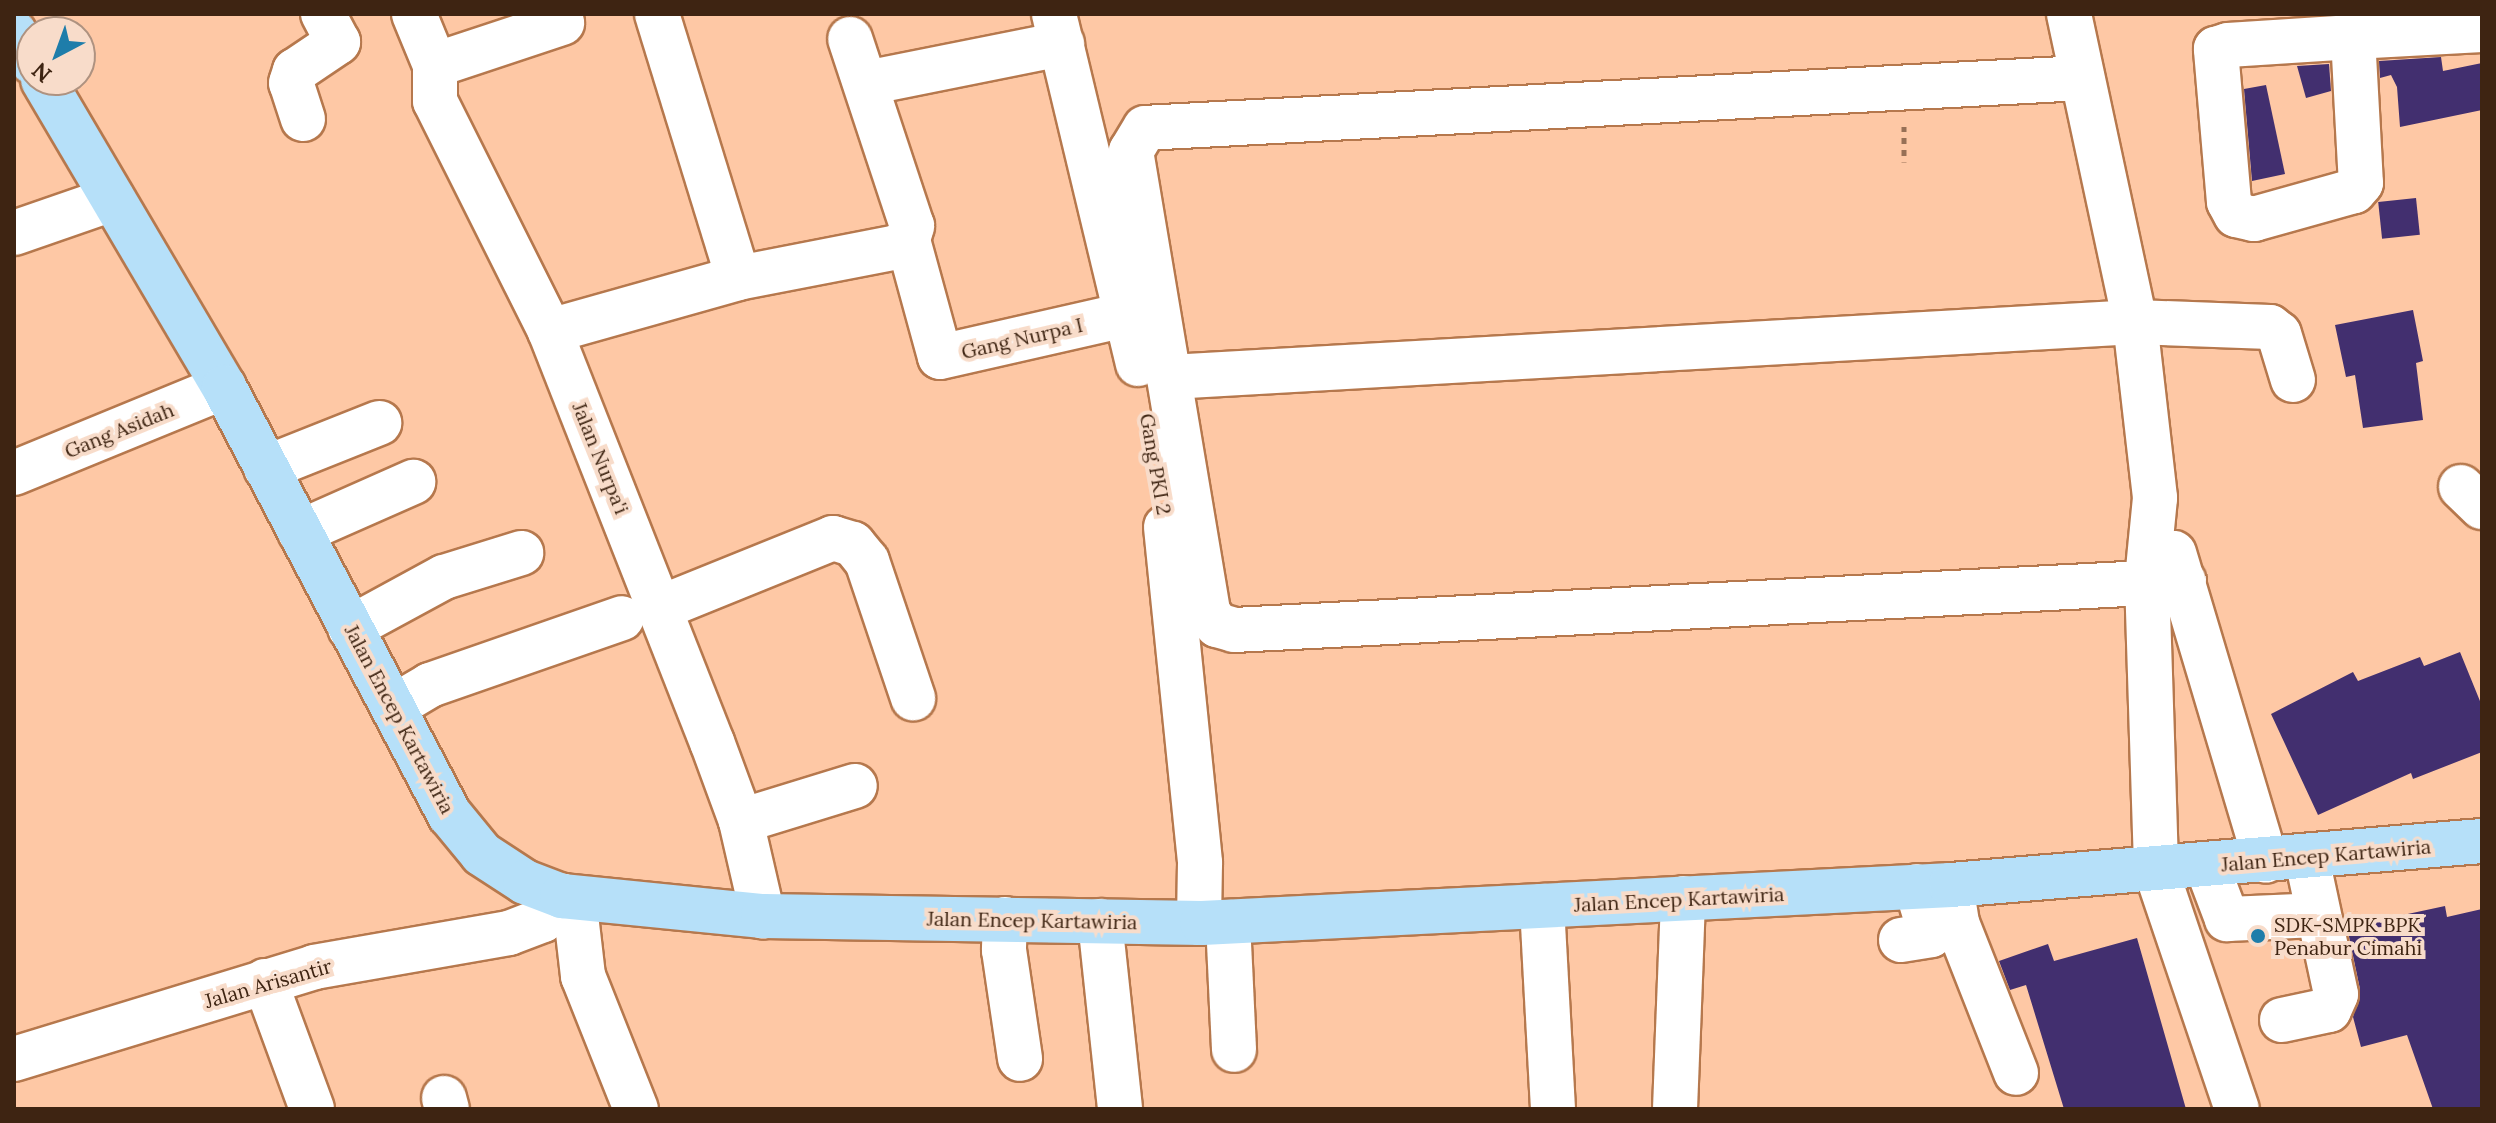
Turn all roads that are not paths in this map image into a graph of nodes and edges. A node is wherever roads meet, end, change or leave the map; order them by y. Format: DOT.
graph roads {
  1 [pos="323,14"];
  2 [pos="414,14"];
  3 [pos="657,14"];
  4 [pos="2069,14"];
  5 [pos="562,23"];
  6 [pos="1058,29"];
  7 [pos="2482,30"];
  8 [pos="2353,37"];
  9 [pos="850,39"];
  10 [pos="435,65"];
  11 [pos="2082,78"];
  12 [pos="866,83"];
  13 [pos="52,96"];
  14 [pos="303,119"];
  15 [pos="112,199"];
  16 [pos="14,233"];
  17 [pos="908,240"];
  18 [pos="738,278"];
  19 [pos="1129,314"];
  20 [pos="2135,322"];
  21 [pos="550,331"];
  22 [pos="1170,377"];
  23 [pos="2293,380"];
  24 [pos="224,387"];
  25 [pos="379,423"];
  26 [pos="266,468"];
  27 [pos="14,473"];
  28 [pos="413,482"];
  29 [pos="300,532"];
  30 [pos="521,553"];
  31 [pos="2165,580"];
  32 [pos="641,613"];
  33 [pos="350,628"];
  34 [pos="913,698"];
  35 [pos="393,707"];
  36 [pos="855,786"];
  37 [pos="741,821"];
  38 [pos="2482,841"];
  39 [pos="2287,860"];
  40 [pos="2207,866"];
  41 [pos="2156,870"];
  42 [pos="1934,886"];
  43 [pos="568,897"];
  44 [pos="1683,898"];
  45 [pos="1542,906"];
  46 [pos="2317,915"];
  47 [pos="763,916"];
  48 [pos="1005,919"];
  49 [pos="1100,921"];
  50 [pos="1212,922"];
  51 [pos="1901,940"];
  52 [pos="265,981"];
  53 [pos="2282,1020"];
  54 [pos="1234,1050"];
  55 [pos="14,1059"];
  56 [pos="1020,1059"];
  57 [pos="2016,1073"];
  58 [pos="312,1109"];
  59 [pos="636,1109"];
  60 [pos="1120,1109"];
  61 [pos="1553,1109"];
  62 [pos="1675,1109"];
  63 [pos="2237,1109"];
  1 -- 14 [label="street"];
  2 -- 10 [label="street, Jalan Nurpa'i"];
  3 -- 18 [label="street"];
  4 -- 11 [label="street"];
  5 -- 10 [label="street"];
  6 -- 12 [label="street"];
  6 -- 19 [label="street, Gang PKI 2"];
  7 -- 8 [label="street"];
  8 -- 8 [label="street"];
  9 -- 12 [label="street"];
  10 -- 21 [label="street, Jalan Nurpa'i"];
  11 -- 20 [label="street"];
  11 -- 22 [label="street"];
  12 -- 17 [label="street"];
  13 -- 15 [label="main road, Jalan Encep Kartawiria"];
  15 -- 16 [label="street"];
  15 -- 24 [label="main road, Jalan Encep Kartawiria"];
  17 -- 18 [label="street"];
  17 -- 19 [label="street, Gang Nurpa I"];
  18 -- 21 [label="street"];
  19 -- 50 [label="street, Gang PKI 2"];
  20 -- 22 [label="street"];
  20 -- 23 [label="street"];
  20 -- 31 [label="street"];
  21 -- 32 [label="street, Jalan Nurpa'i"];
  22 -- 31 [label="street"];
  24 -- 26 [label="main road, Jalan Encep Kartawiria"];
  24 -- 27 [label="street, Gang Asidah"];
  25 -- 26 [label="street"];
  26 -- 29 [label="main road, Jalan Encep Kartawiria"];
  28 -- 29 [label="street"];
  29 -- 33 [label="main road, Jalan Encep Kartawiria"];
  30 -- 33 [label="street"];
  31 -- 39 [label="street"];
  31 -- 41 [label="street"];
  32 -- 34 [label="street"];
  32 -- 35 [label="street"];
  32 -- 37 [label="street, Jalan Nurpa'i"];
  33 -- 35 [label="main road, Jalan Encep Kartawiria"];
  35 -- 43 [label="main road, Jalan Encep Kartawiria"];
  36 -- 37 [label="street"];
  37 -- 47 [label="street, Jalan Nurpa'i"];
  38 -- 39 [label="main road, Jalan Encep Kartawiria"];
  39 -- 40 [label="main road, Jalan Encep Kartawiria"];
  39 -- 46 [label="street"];
  40 -- 41 [label="main road, Jalan Encep Kartawiria"];
  40 -- 46 [label="street"];
  41 -- 42 [label="main road, Jalan Encep Kartawiria"];
  41 -- 63 [label="street"];
  42 -- 44 [label="main road, Jalan Encep Kartawiria"];
  42 -- 51 [label="street"];
  42 -- 57 [label="street"];
  43 -- 47 [label="main road, Jalan Encep Kartawiria"];
  43 -- 52 [label="street, Jalan Arisantir"];
  43 -- 59 [label="street"];
  44 -- 45 [label="main road, Jalan Encep Kartawiria"];
  44 -- 62 [label="street"];
  45 -- 50 [label="main road, Jalan Encep Kartawiria"];
  45 -- 61 [label="street"];
  46 -- 53 [label="street"];
  47 -- 48 [label="main road, Jalan Encep Kartawiria"];
  48 -- 49 [label="main road, Jalan Encep Kartawiria"];
  48 -- 56 [label="street"];
  49 -- 50 [label="main road, Jalan Encep Kartawiria"];
  49 -- 60 [label="street"];
  50 -- 54 [label="street, Gang PKI 2"];
  52 -- 55 [label="street, Jalan Arisantir"];
  52 -- 58 [label="street"];
}
